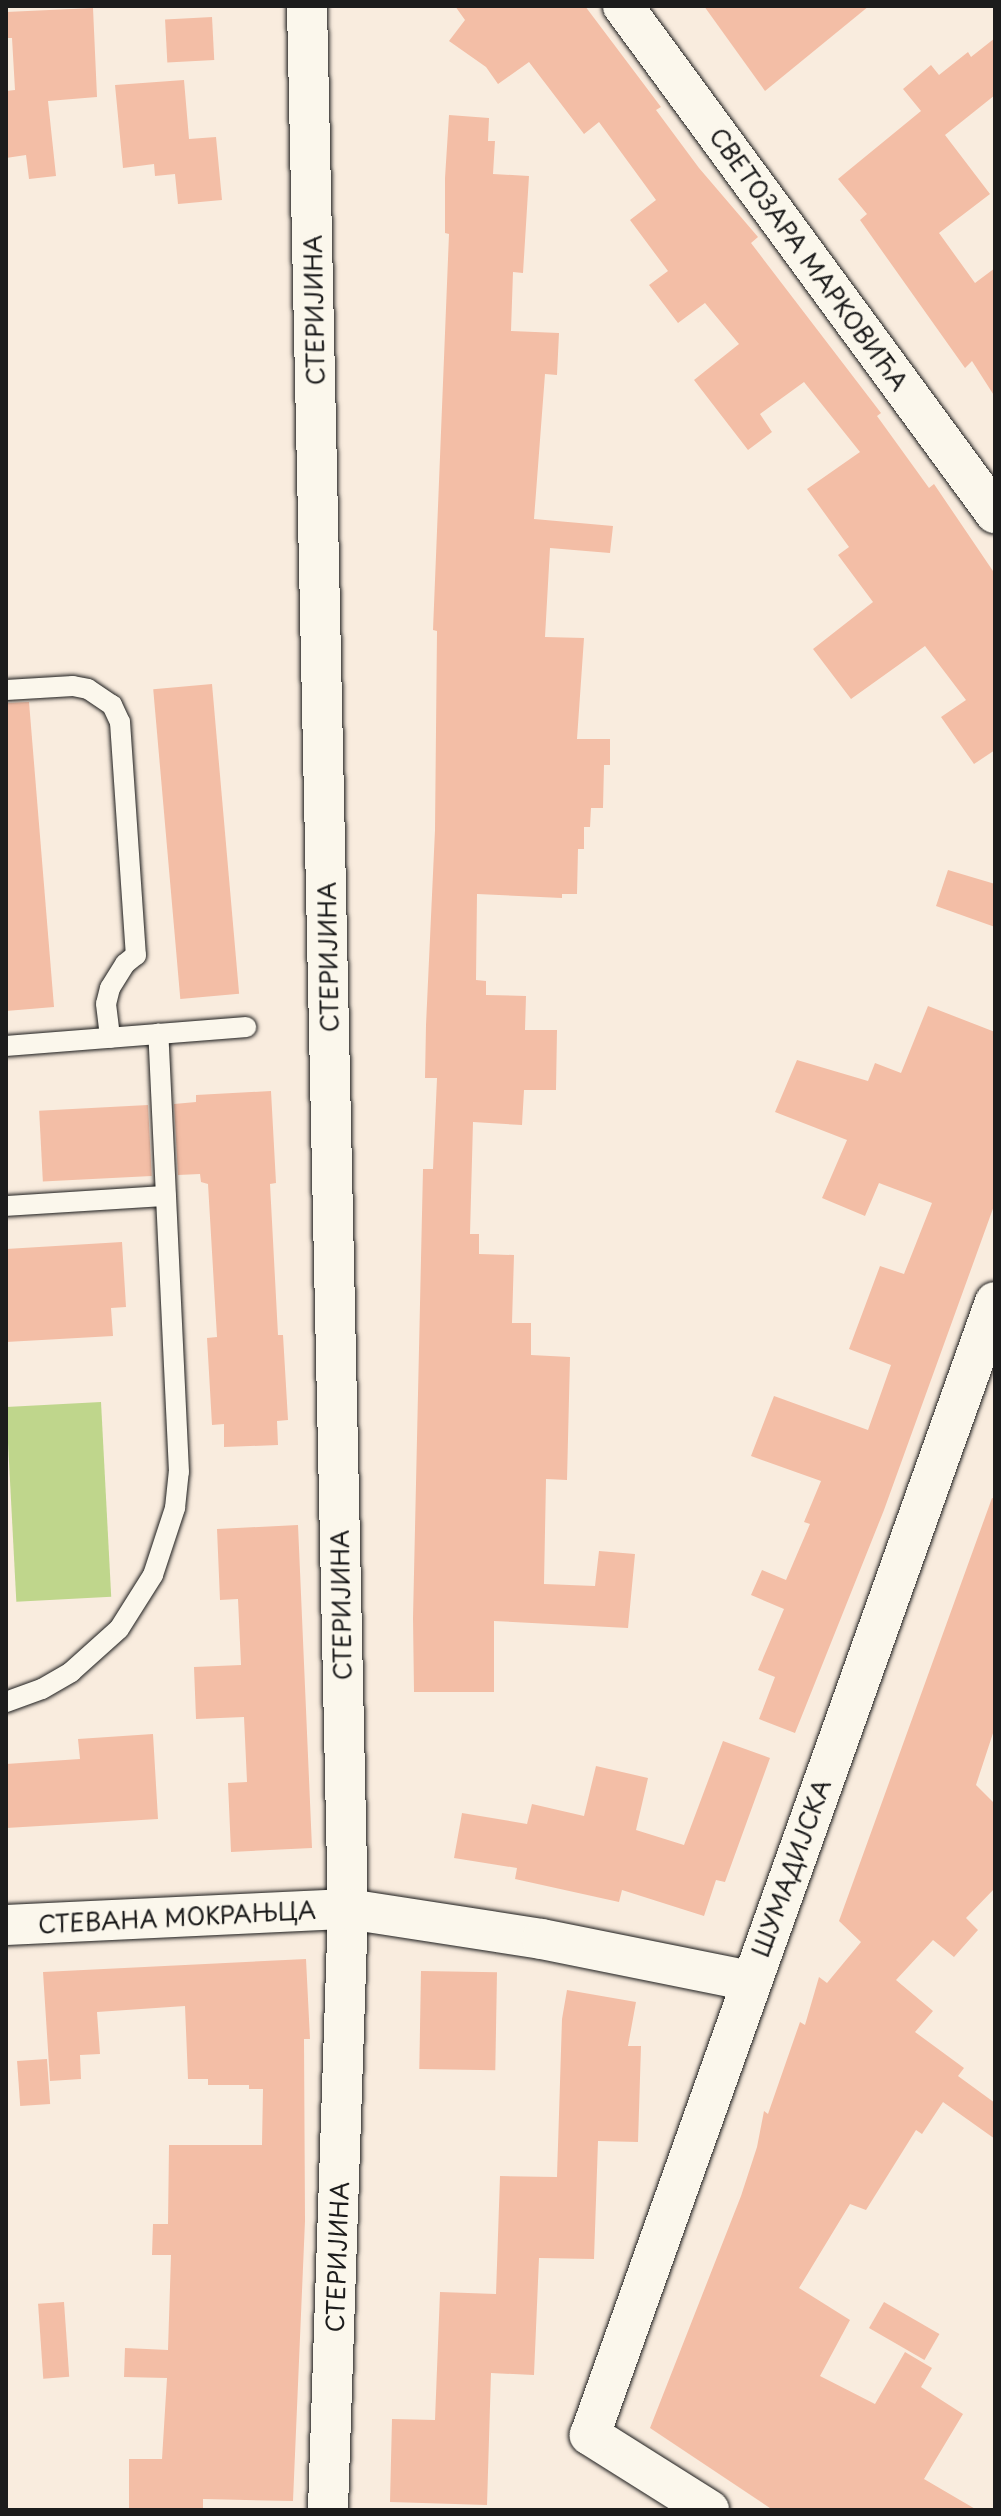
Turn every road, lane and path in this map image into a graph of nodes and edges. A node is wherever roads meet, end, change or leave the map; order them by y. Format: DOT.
graph roads {
  1 [pos="307,6"];
  2 [pos="623,6"];
  3 [pos="995,513"];
  4 [pos="6,690"];
  5 [pos="246,1027"];
  6 [pos="158,1034"];
  7 [pos="110,1038"];
  8 [pos="6,1046"];
  9 [pos="166,1196"];
  10 [pos="6,1206"];
  11 [pos="995,1302"];
  12 [pos="6,1702"];
  13 [pos="348,1909"];
  14 [pos="6,1925"];
  15 [pos="750,1981"];
  16 [pos="328,2510"];
  17 [pos="709,2510"];
  1 -- 13 [label="street, СТЕРИЈИНА"];
  2 -- 3 [label="street, СВЕТОЗАРА МАРКОВИЋА"];
  4 -- 7 [label="lane"];
  5 -- 6 [label="lane"];
  6 -- 7 [label="lane"];
  6 -- 9 [label="lane"];
  7 -- 8 [label="lane"];
  9 -- 10 [label="lane"];
  9 -- 12 [label="lane"];
  11 -- 15 [label="street, ШУМАДИЈСКА"];
  13 -- 14 [label="street, СТЕВАНА МОКРАЊЦА"];
  13 -- 15 [label="street"];
  13 -- 16 [label="street, СТЕРИЈИНА"];
  15 -- 17 [label="street, ШУМАДИЈСКА"];
}
